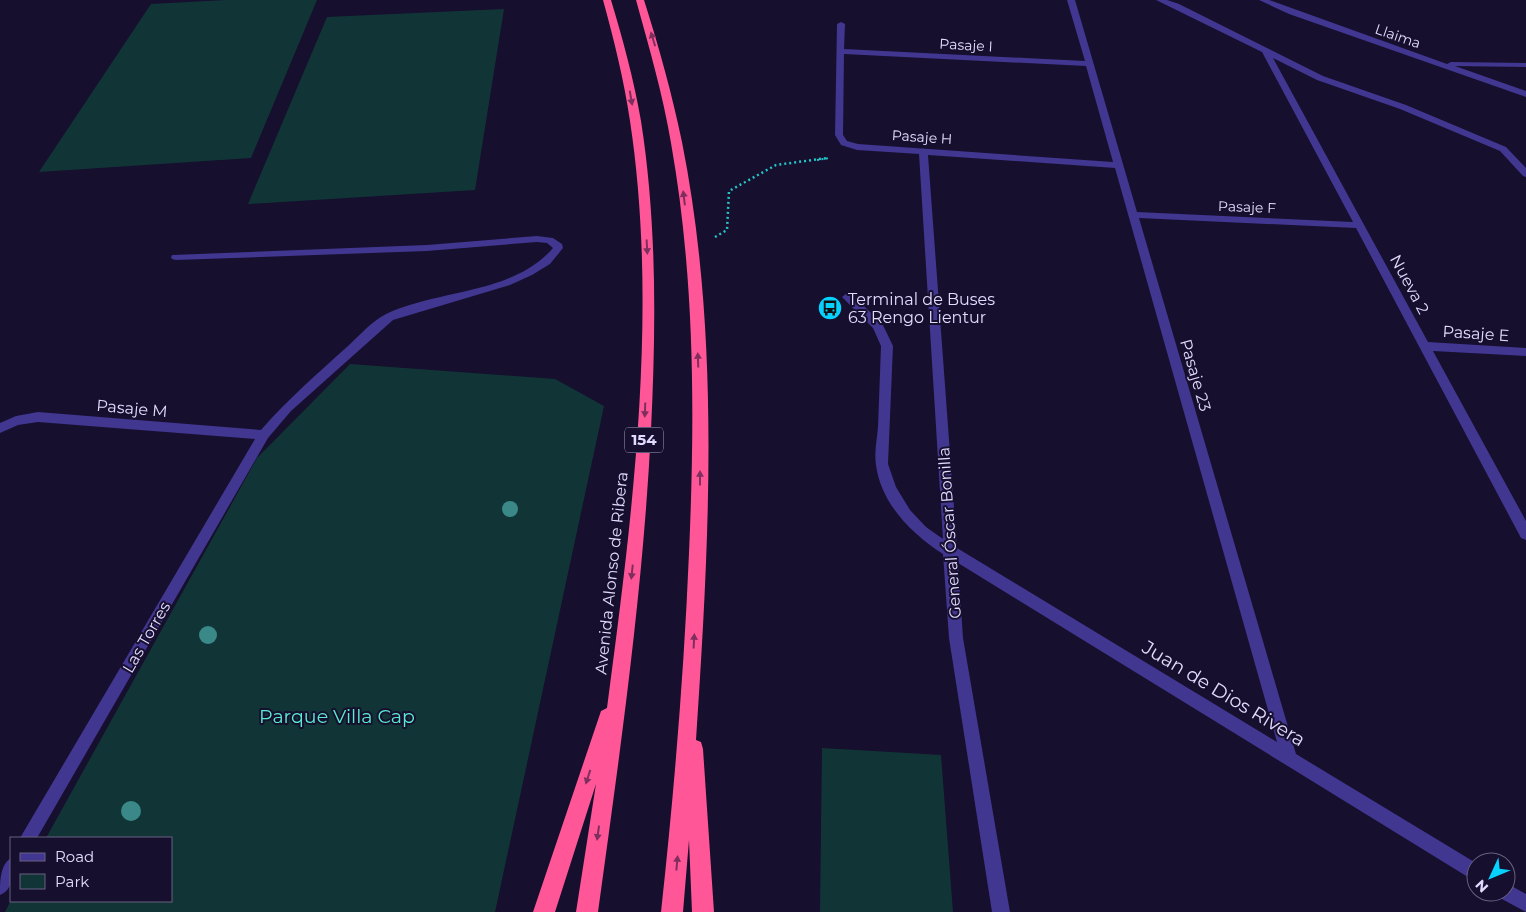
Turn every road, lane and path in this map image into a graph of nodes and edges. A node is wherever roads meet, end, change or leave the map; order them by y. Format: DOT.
graph roads {
  1 [pos="608,0"];
  2 [pos="640,0"];
  3 [pos="1071,0"];
  4 [pos="1160,0"];
  5 [pos="1263,0"];
  6 [pos="841,24"];
  7 [pos="1265,50"];
  8 [pos="841,51"];
  9 [pos="1089,64"];
  10 [pos="1438,64"];
  11 [pos="1526,66"];
  12 [pos="1526,94"];
  13 [pos="844,144"];
  14 [pos="923,151"];
  15 [pos="1118,165"];
  16 [pos="1526,174"];
  17 [pos="1133,215"];
  18 [pos="1359,225"];
  19 [pos="715,237"];
  20 [pos="176,256"];
  21 [pos="848,297"];
  22 [pos="1425,346"];
  23 [pos="1526,352"];
  24 [pos="0,428"];
  25 [pos="264,436"];
  26 [pos="1526,534"];
  27 [pos="949,550"];
  28 [pos="620,680"];
  29 [pos="691,689"];
  30 [pos="1290,758"];
  31 [pos="29,837"];
  32 [pos="1466,867"];
  33 [pos="10,869"];
  34 [pos="0,886"];
  35 [pos="544,912"];
  36 [pos="587,912"];
  37 [pos="672,912"];
  38 [pos="703,912"];
  39 [pos="1001,912"];
  1 -- 28 [label="highway, Avenida Alonso de Ribera / 154, one-way"];
  29 -- 2 [label="highway, one-way"];
  3 -- 9 [label="street, Pasaje 23"];
  4 -- 7 [label="street"];
  5 -- 10 [label="street, Llaima"];
  6 -- 8 [label="street"];
  7 -- 16 [label="street"];
  7 -- 18 [label="street, Nueva 2"];
  8 -- 9 [label="street, Pasaje I"];
  8 -- 13 [label="street"];
  9 -- 15 [label="street, Pasaje 23"];
  10 -- 11 [label="street"];
  10 -- 12 [label="street, Llaima"];
  13 -- 14 [label="street, Pasaje H"];
  13 -- 19 [label="path"];
  14 -- 15 [label="street, Pasaje H"];
  14 -- 27 [label="street, General Óscar Bonilla"];
  15 -- 17 [label="street, Pasaje 23"];
  17 -- 18 [label="street, Pasaje F"];
  17 -- 30 [label="street, Pasaje 23"];
  18 -- 22 [label="street, Nueva 2"];
  20 -- 25 [label="street, Las Torres"];
  21 -- 27 [label="street, Juan de Dios Rivera"];
  22 -- 23 [label="street, Pasaje E"];
  22 -- 26 [label="street, Nueva 2"];
  24 -- 25 [label="street, Pasaje M"];
  25 -- 31 [label="street, Las Torres"];
  27 -- 30 [label="street, Juan de Dios Rivera"];
  27 -- 39 [label="street, General Óscar Bonilla"];
  28 -- 35 [label="highway, one-way"];
  28 -- 36 [label="highway, Avenida Alonso de Ribera / 154, one-way"];
  37 -- 29 [label="highway, one-way"];
  29 -- 38 [label="highway"];
  30 -- 32 [label="street, Juan de Dios Rivera"];
  33 -- 34 [label="street"];
}
